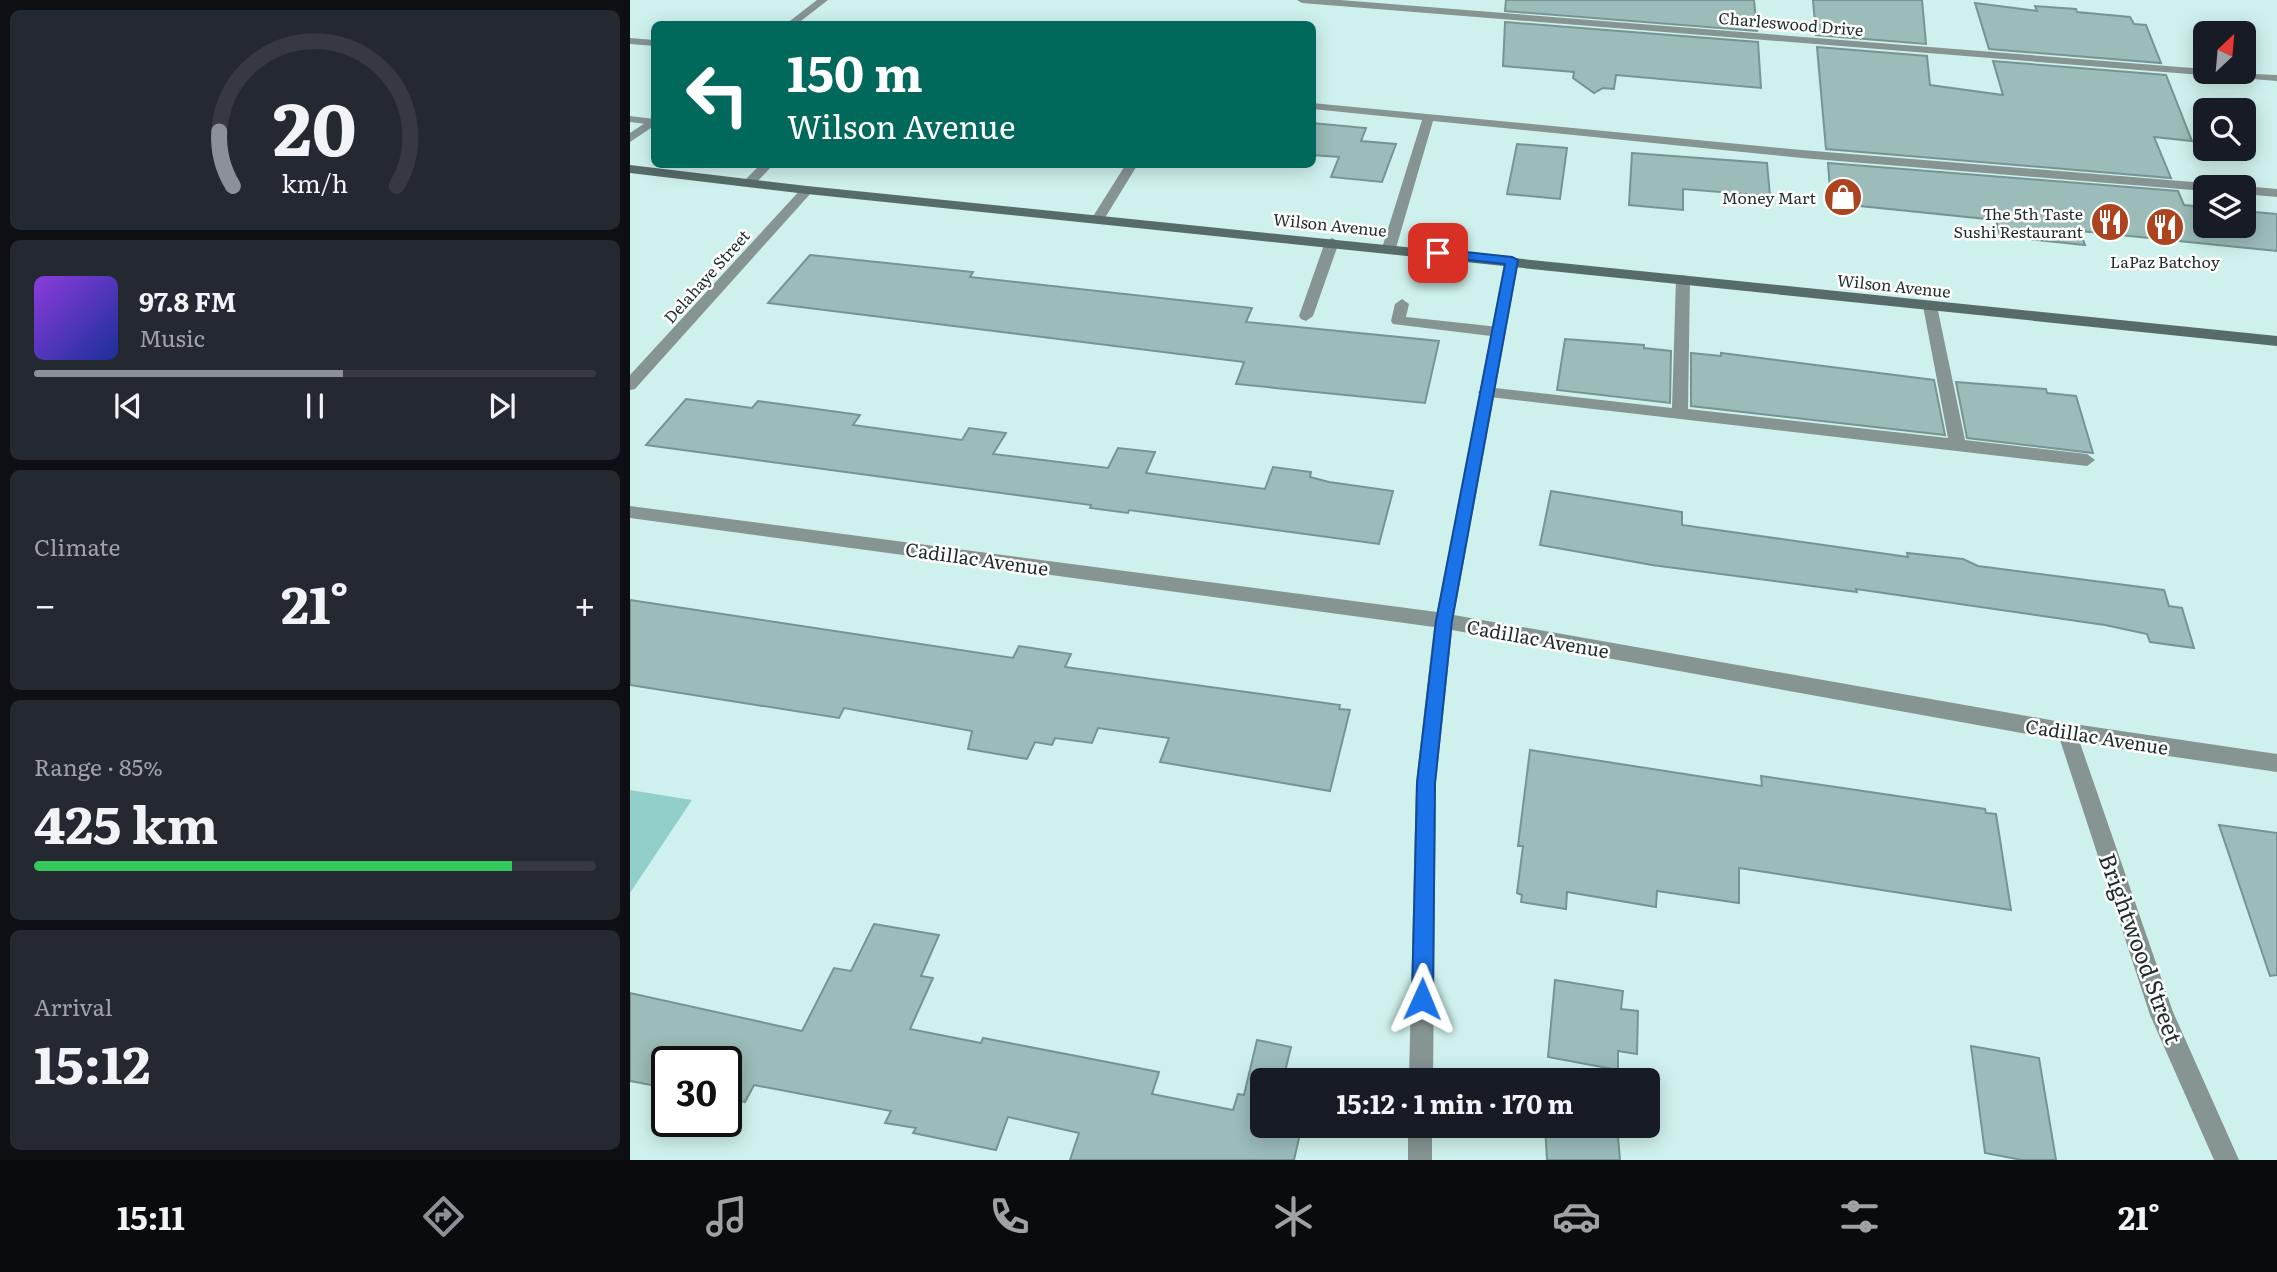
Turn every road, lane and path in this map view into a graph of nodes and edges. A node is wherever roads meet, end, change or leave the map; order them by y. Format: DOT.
graph roads {
  1 [pos="823,0"];
  2 [pos="1302,0"];
  3 [pos="795,21"];
  4 [pos="630,41"];
  5 [pos="651,43"];
  6 [pos="2277,78"];
  7 [pos="1316,106"];
  8 [pos="1427,118"];
  9 [pos="630,119"];
  10 [pos="651,121"];
  11 [pos="651,123"];
  12 [pos="630,138"];
  13 [pos="764,168"];
  14 [pos="1129,168"];
  15 [pos="630,169"];
  16 [pos="748,183"];
  17 [pos="2193,186"];
  18 [pos="807,190"];
  19 [pos="2256,191"];
  20 [pos="2277,193"];
  21 [pos="1098,218"];
  22 [pos="1332,242"];
  23 [pos="1389,248"];
  24 [pos="1512,260"];
  25 [pos="1683,279"];
  26 [pos="1402,304"];
  27 [pos="1930,306"];
  28 [pos="1306,316"];
  29 [pos="1499,332"];
  30 [pos="2277,341"];
  31 [pos="630,385"];
  32 [pos="1486,392"];
  33 [pos="1680,414"];
  34 [pos="1958,447"];
  35 [pos="2087,460"];
  36 [pos="630,512"];
  37 [pos="1444,621"];
  38 [pos="2067,732"];
  39 [pos="2277,763"];
  40 [pos="1421,1068"];
  41 [pos="1420,1138"];
  42 [pos="1420,1160"];
  43 [pos="2227,1160"];
  1 -- 3 [label="street"];
  2 -- 6 [label="street, Charleswood Drive"];
  4 -- 5 [label="street"];
  7 -- 8 [label="street"];
  8 -- 17 [label="street"];
  8 -- 23 [label="street"];
  9 -- 10 [label="street"];
  11 -- 12 [label="street"];
  13 -- 16 [label="street"];
  14 -- 21 [label="street"];
  15 -- 16 [label="main road, Wilson Avenue"];
  16 -- 18 [label="main road, Wilson Avenue"];
  18 -- 21 [label="main road, Wilson Avenue"];
  18 -- 31 [label="street, Delahaye Street"];
  19 -- 20 [label="street"];
  21 -- 22 [label="main road, Wilson Avenue"];
  22 -- 23 [label="main road, Wilson Avenue"];
  22 -- 28 [label="street"];
  23 -- 24 [label="main road, Wilson Avenue"];
  24 -- 25 [label="main road, Wilson Avenue"];
  24 -- 29 [label="street"];
  25 -- 27 [label="main road, Wilson Avenue"];
  25 -- 33 [label="street"];
  26 -- 29 [label="street"];
  27 -- 30 [label="main road, Wilson Avenue"];
  27 -- 34 [label="street"];
  29 -- 32 [label="street"];
  32 -- 33 [label="street"];
  32 -- 37 [label="street"];
  33 -- 34 [label="street"];
  34 -- 35 [label="street"];
  36 -- 37 [label="street, Cadillac Avenue"];
  37 -- 38 [label="street, Cadillac Avenue"];
  37 -- 40 [label="street"];
  38 -- 39 [label="street, Cadillac Avenue"];
  38 -- 43 [label="street, Brightwood Street"];
  41 -- 42 [label="street"];
}
